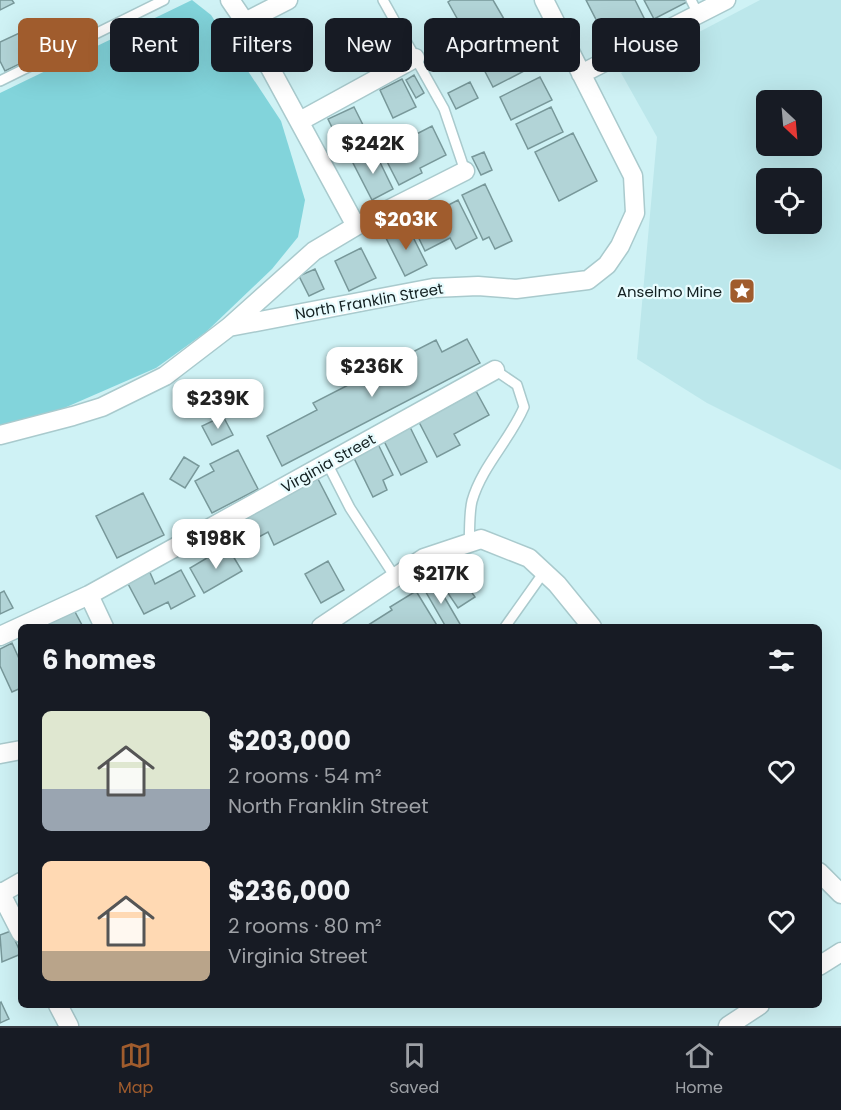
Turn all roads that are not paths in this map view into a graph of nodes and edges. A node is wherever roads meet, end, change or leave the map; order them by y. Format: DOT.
graph roads {
  1 [pos="164,0"];
  2 [pos="230,0"];
  3 [pos="288,0"];
  4 [pos="383,0"];
  5 [pos="544,0"];
  6 [pos="726,0"];
  7 [pos="695,7"];
  8 [pos="242,18"];
  9 [pos="253,18"];
  10 [pos="415,58"];
  11 [pos="273,72"];
  12 [pos="581,74"];
  13 [pos="0,81"];
  14 [pos="300,121"];
  15 [pos="465,171"];
  16 [pos="356,226"];
  17 [pos="230,327"];
  18 [pos="495,370"];
  19 [pos="0,435"];
  20 [pos="327,463"];
  21 [pos="469,543"];
  22 [pos="544,572"];
  23 [pos="395,578"];
  24 [pos="89,595"];
  25 [pos="26,624"];
  26 [pos="103,624"];
  27 [pos="326,624"];
  28 [pos="506,624"];
  29 [pos="589,624"];
  30 [pos="18,628"];
  31 [pos="0,636"];
  32 [pos="18,751"];
  33 [pos="0,754"];
  34 [pos="822,875"];
  35 [pos="18,884"];
  36 [pos="0,893"];
  37 [pos="841,894"];
  38 [pos="18,927"];
  39 [pos="841,952"];
  40 [pos="822,964"];
  41 [pos="60,1008"];
  42 [pos="755,1008"];
  43 [pos="69,1026"];
  44 [pos="728,1026"];
  1 -- 13 [label="lane"];
  2 -- 8 [label="street"];
  3 -- 9 [label="street"];
  4 -- 10 [label="lane"];
  5 -- 12 [label="street, North Franklin Street"];
  6 -- 7 [label="street"];
  7 -- 12 [label="street"];
  10 -- 14 [label="street"];
  10 -- 15 [label="lane"];
  11 -- 14 [label="street"];
  12 -- 17 [label="street, North Franklin Street"];
  14 -- 16 [label="street"];
  15 -- 16 [label="street"];
  16 -- 17 [label="street"];
  17 -- 19 [label="street"];
  18 -- 20 [label="street, Virginia Street"];
  18 -- 21 [label="lane"];
  20 -- 23 [label="lane"];
  20 -- 24 [label="street, Virginia Street"];
  21 -- 22 [label="street"];
  21 -- 23 [label="street"];
  22 -- 28 [label="lane"];
  22 -- 29 [label="street"];
  23 -- 27 [label="street"];
  24 -- 25 [label="street, Virginia Street"];
  24 -- 26 [label="street"];
  30 -- 31 [label="street, Virginia Street"];
  32 -- 33 [label="street"];
  34 -- 37 [label="street"];
  35 -- 36 [label="street"];
  36 -- 38 [label="street"];
  39 -- 40 [label="street"];
  41 -- 43 [label="street"];
  42 -- 44 [label="street"];
}
